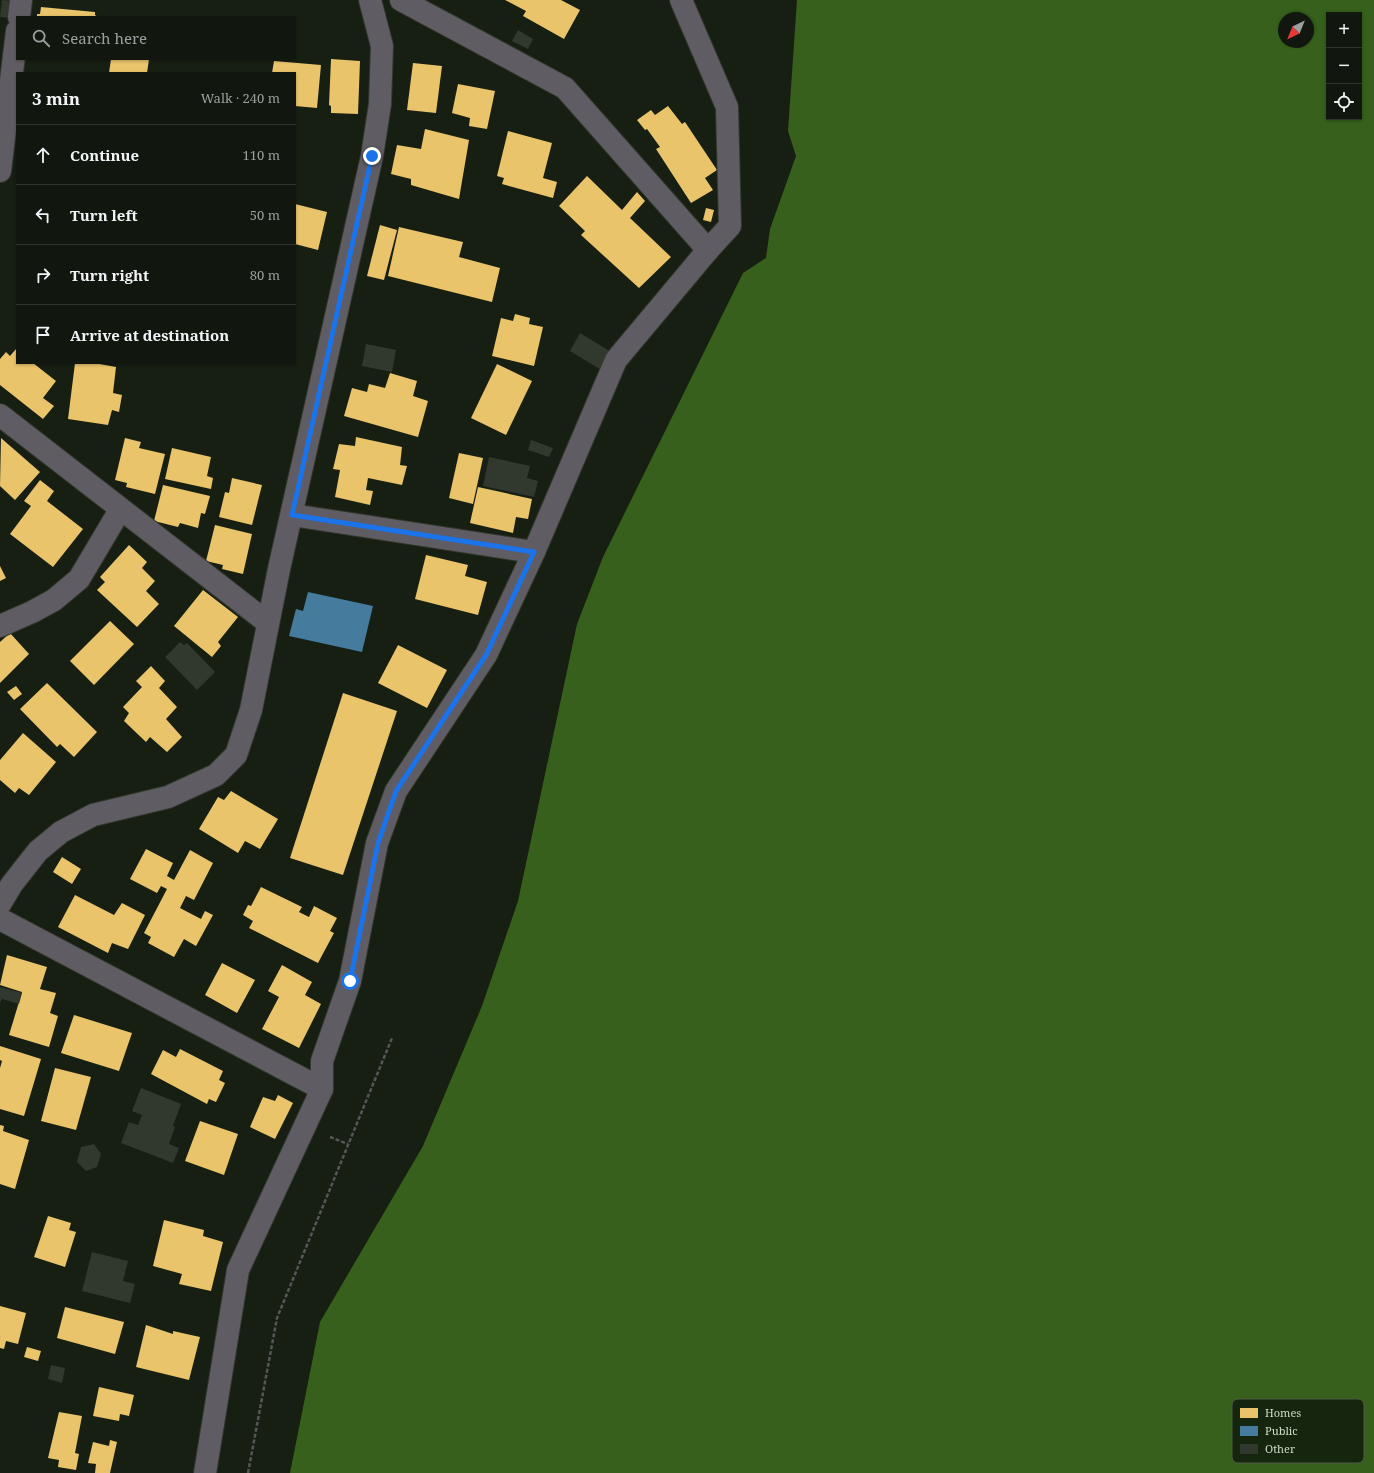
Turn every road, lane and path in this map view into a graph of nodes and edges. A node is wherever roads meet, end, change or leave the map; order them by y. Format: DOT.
graph roads {
  1 [pos="21,0"];
  2 [pos="370,0"];
  3 [pos="401,0"];
  4 [pos="681,0"];
  5 [pos="19,16"];
  6 [pos="16,39"];
  7 [pos="0,171"];
  8 [pos="708,250"];
  9 [pos="0,415"];
  10 [pos="120,510"];
  11 [pos="292,515"];
  12 [pos="534,552"];
  13 [pos="268,623"];
  14 [pos="0,626"];
  15 [pos="0,904"];
  16 [pos="0,919"];
  17 [pos="392,1038"];
  18 [pos="322,1089"];
  19 [pos="205,1473"];
  20 [pos="248,1473"];
  1 -- 5 [label="street"];
  2 -- 11 [label="street"];
  3 -- 8 [label="street"];
  4 -- 8 [label="street"];
  6 -- 7 [label="street"];
  8 -- 12 [label="street"];
  9 -- 10 [label="street"];
  10 -- 13 [label="street"];
  10 -- 14 [label="street"];
  11 -- 12 [label="street"];
  11 -- 13 [label="street"];
  12 -- 18 [label="street"];
  13 -- 15 [label="street"];
  16 -- 18 [label="street"];
  17 -- 20 [label="path"];
  18 -- 19 [label="street"];
}
